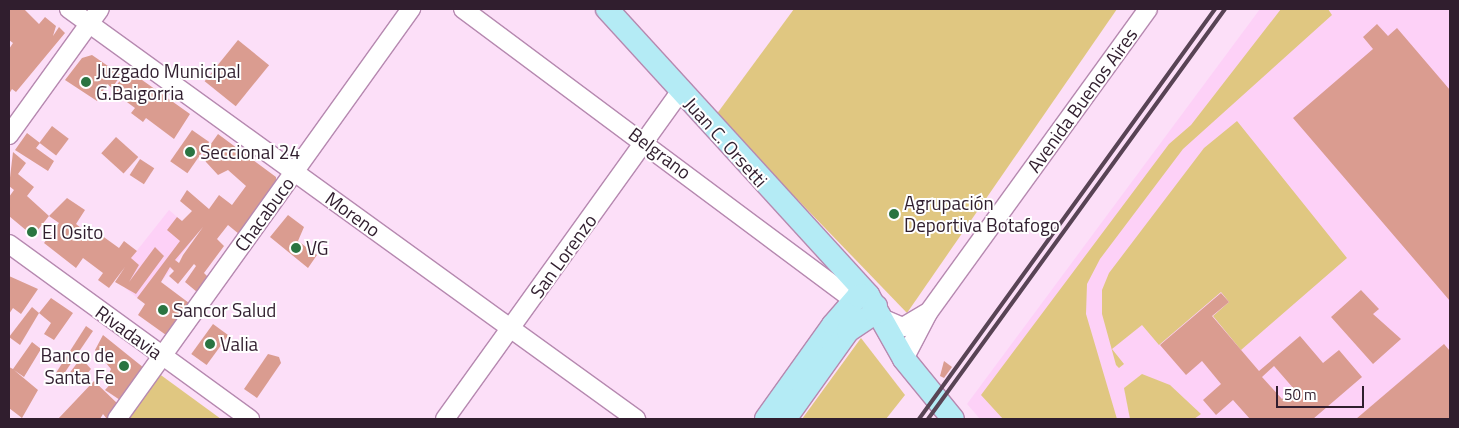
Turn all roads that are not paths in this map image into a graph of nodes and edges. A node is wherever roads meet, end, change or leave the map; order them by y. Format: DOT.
graph roads {
  1 [pos="69,9"];
  2 [pos="100,9"];
  3 [pos="411,9"];
  4 [pos="463,9"];
  5 [pos="607,9"];
  6 [pos="1148,9"];
  7 [pos="89,24"];
  8 [pos="680,92"];
  9 [pos="9,135"];
  10 [pos="645,141"];
  11 [pos="294,172"];
  12 [pos="9,244"];
  13 [pos="869,307"];
  14 [pos="928,312"];
  15 [pos="511,328"];
  16 [pos="162,356"];
  17 [pos="904,359"];
  18 [pos="117,419"];
  19 [pos="250,419"];
  20 [pos="445,419"];
  21 [pos="636,419"];
  22 [pos="766,419"];
  23 [pos="785,419"];
  24 [pos="953,419"];
  1 -- 7 [label="street, Moreno"];
  2 -- 7 [label="street"];
  3 -- 11 [label="street, Chacabuco"];
  4 -- 10 [label="street, Belgrano"];
  5 -- 8 [label="main road, Juan C. Orsetti"];
  6 -- 14 [label="street, Avenida Buenos Aires"];
  7 -- 9 [label="street"];
  7 -- 11 [label="street, Moreno"];
  8 -- 10 [label="street, San Lorenzo"];
  8 -- 13 [label="main road, Juan C. Orsetti"];
  10 -- 13 [label="street, Belgrano"];
  10 -- 15 [label="street, San Lorenzo"];
  11 -- 15 [label="street, Moreno"];
  11 -- 16 [label="street, Chacabuco"];
  12 -- 16 [label="street, Rivadavia"];
  13 -- 14 [label="street, Avenida Buenos Aires"];
  13 -- 17 [label="main road, Juan C. Orsetti"];
  13 -- 22 [label="main road"];
  13 -- 23 [label="main road"];
  14 -- 17 [label="street, Avenida Buenos Aires"];
  15 -- 20 [label="street, San Lorenzo"];
  15 -- 21 [label="street, Moreno"];
  16 -- 18 [label="street, Chacabuco"];
  16 -- 19 [label="street, Rivadavia"];
  17 -- 24 [label="main road, Juan C. Orsetti"];
}
